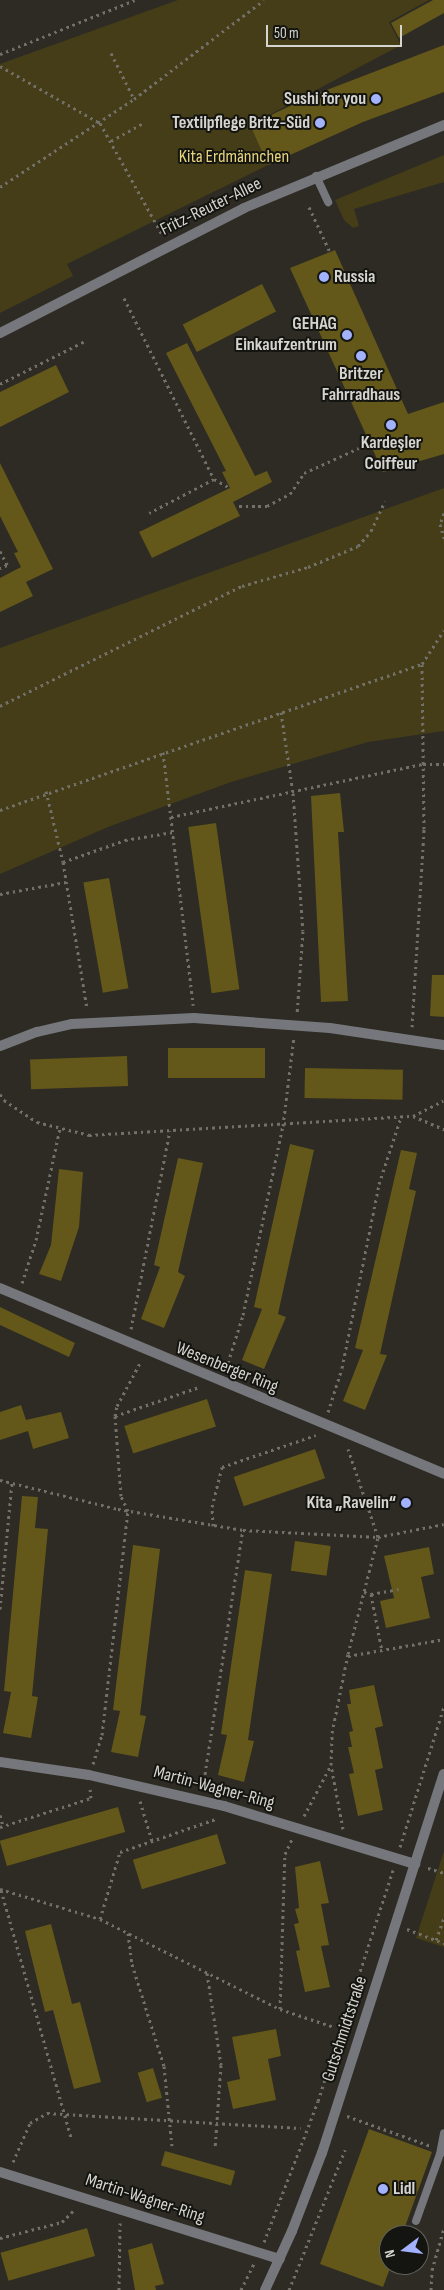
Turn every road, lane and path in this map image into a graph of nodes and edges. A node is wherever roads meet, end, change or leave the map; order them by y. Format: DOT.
graph roads {
  1 [pos="135,0"];
  2 [pos="264,0"];
  3 [pos="111,53"];
  4 [pos="0,54"];
  5 [pos="0,66"];
  6 [pos="134,99"];
  7 [pos="100,123"];
  8 [pos="143,123"];
  9 [pos="444,125"];
  10 [pos="111,141"];
  11 [pos="316,176"];
  12 [pos="0,187"];
  13 [pos="328,202"];
  14 [pos="309,207"];
  15 [pos="169,245"];
  16 [pos="330,252"];
  17 [pos="124,298"];
  18 [pos="0,333"];
  19 [pos="85,341"];
  20 [pos="0,384"];
  21 [pos="359,448"];
  22 [pos="214,479"];
  23 [pos="230,488"];
  24 [pos="385,501"];
  25 [pos="239,506"];
  26 [pos="149,513"];
  27 [pos="444,513"];
  28 [pos="444,538"];
  29 [pos="0,551"];
  30 [pos="0,568"];
  31 [pos="444,630"];
  32 [pos="422,664"];
  33 [pos="0,706"];
  34 [pos="281,712"];
  35 [pos="163,752"];
  36 [pos="423,764"];
  37 [pos="444,764"];
  38 [pos="46,791"];
  39 [pos="292,791"];
  40 [pos="0,810"];
  41 [pos="171,817"];
  42 [pos="173,832"];
  43 [pos="63,862"];
  44 [pos="66,882"];
  45 [pos="0,894"];
  46 [pos="194,1018"];
  47 [pos="89,1022"];
  48 [pos="296,1024"];
  49 [pos="412,1038"];
  50 [pos="444,1045"];
  51 [pos="0,1046"];
  52 [pos="0,1094"];
  53 [pos="443,1101"];
  54 [pos="413,1116"];
  55 [pos="400,1117"];
  56 [pos="283,1126"];
  57 [pos="60,1128"];
  58 [pos="444,1129"];
  59 [pos="170,1131"];
  60 [pos="0,1288"];
  61 [pos="18,1296"];
  62 [pos="128,1344"];
  63 [pos="146,1352"];
  64 [pos="203,1376"];
  65 [pos="221,1384"];
  66 [pos="115,1416"];
  67 [pos="324,1425"];
  68 [pos="351,1436"];
  69 [pos="444,1474"];
  70 [pos="0,1480"];
  71 [pos="12,1483"];
  72 [pos="128,1511"];
  73 [pos="444,1524"];
  74 [pos="213,1526"];
  75 [pos="243,1530"];
  76 [pos="378,1537"];
  77 [pos="399,1589"];
  78 [pos="364,1592"];
  79 [pos="371,1594"];
  80 [pos="0,1609"];
  81 [pos="444,1640"];
  82 [pos="382,1650"];
  83 [pos="348,1656"];
  84 [pos="444,1707"];
  85 [pos="0,1762"];
  86 [pos="332,1765"];
  87 [pos="444,1774"];
  88 [pos="89,1775"];
  89 [pos="135,1785"];
  90 [pos="201,1800"];
  91 [pos="241,1811"];
  92 [pos="0,1815"];
  93 [pos="1,1827"];
  94 [pos="297,1828"];
  95 [pos="152,1841"];
  96 [pos="346,1842"];
  97 [pos="397,1858"];
  98 [pos="415,1864"];
  99 [pos="1,1889"];
  100 [pos="444,1918"];
  101 [pos="100,1919"];
  102 [pos="415,1932"];
  103 [pos="128,1933"];
  104 [pos="436,1940"];
  105 [pos="444,1943"];
  106 [pos="207,1973"];
  107 [pos="280,2009"];
  108 [pos="334,2027"];
  109 [pos="64,2114"];
  110 [pos="355,2119"];
  111 [pos="172,2120"];
  112 [pos="217,2124"];
  113 [pos="301,2128"];
  114 [pos="444,2133"];
  115 [pos="399,2135"];
  116 [pos="71,2138"];
  117 [pos="398,2140"];
  118 [pos="172,2146"];
  119 [pos="215,2149"];
  120 [pos="441,2149"];
  121 [pos="345,2150"];
  122 [pos="4,2173"];
  123 [pos="87,2198"];
  124 [pos="122,2209"];
  125 [pos="416,2221"];
  126 [pos="444,2228"];
  127 [pos="0,2238"];
  128 [pos="259,2252"];
  129 [pos="280,2259"];
  130 [pos="119,2290"];
  131 [pos="241,2290"];
  132 [pos="265,2290"];
  133 [pos="288,2290"];
  134 [pos="431,2290"];
  1 -- 4 [label="path"];
  2 -- 6 [label="path"];
  3 -- 6 [label="path"];
  5 -- 7 [label="path"];
  6 -- 7 [label="path"];
  7 -- 10 [label="path"];
  7 -- 12 [label="path"];
  8 -- 10 [label="path"];
  9 -- 11 [label="street, Fritz-Reuter-Allee"];
  10 -- 15 [label="path"];
  11 -- 13 [label="lane"];
  11 -- 15 [label="street, Fritz-Reuter-Allee"];
  14 -- 16 [label="path"];
  15 -- 18 [label="street, Fritz-Reuter-Allee"];
  17 -- 22 [label="path"];
  19 -- 20 [label="path"];
  21 -- 25 [label="path"];
  22 -- 23 [label="path"];
  22 -- 26 [label="path"];
  24 -- 33 [label="path"];
  27 -- 28 [label="path"];
  29 -- 30 [label="path"];
  31 -- 32 [label="path"];
  32 -- 34 [label="path"];
  32 -- 36 [label="path"];
  34 -- 35 [label="path"];
  34 -- 39 [label="path"];
  35 -- 38 [label="path"];
  35 -- 41 [label="path"];
  36 -- 37 [label="path"];
  36 -- 39 [label="path"];
  36 -- 49 [label="path"];
  38 -- 40 [label="path"];
  38 -- 43 [label="path"];
  39 -- 41 [label="path"];
  39 -- 48 [label="path"];
  41 -- 42 [label="path"];
  42 -- 43 [label="path"];
  42 -- 46 [label="path"];
  43 -- 44 [label="path"];
  44 -- 45 [label="path"];
  44 -- 47 [label="path"];
  46 -- 47 [label="street"];
  46 -- 48 [label="street"];
  47 -- 51 [label="street"];
  48 -- 49 [label="street"];
  48 -- 56 [label="path"];
  49 -- 50 [label="street"];
  52 -- 57 [label="path"];
  53 -- 54 [label="path"];
  54 -- 55 [label="path"];
  54 -- 58 [label="path"];
  55 -- 56 [label="path"];
  55 -- 67 [label="path"];
  56 -- 59 [label="path"];
  56 -- 65 [label="path"];
  57 -- 59 [label="path"];
  57 -- 61 [label="path"];
  59 -- 62 [label="path"];
  60 -- 61 [label="street, Wesenberger Ring"];
  61 -- 62 [label="street, Wesenberger Ring"];
  62 -- 63 [label="street, Wesenberger Ring"];
  63 -- 64 [label="street, Wesenberger Ring"];
  63 -- 66 [label="path"];
  64 -- 65 [label="street, Wesenberger Ring"];
  64 -- 66 [label="path"];
  65 -- 67 [label="street, Wesenberger Ring"];
  66 -- 72 [label="path"];
  67 -- 68 [label="street, Wesenberger Ring"];
  67 -- 74 [label="path"];
  68 -- 69 [label="street, Wesenberger Ring"];
  68 -- 76 [label="path"];
  70 -- 71 [label="path"];
  71 -- 72 [label="path"];
  71 -- 80 [label="path"];
  72 -- 74 [label="path"];
  72 -- 88 [label="path"];
  73 -- 76 [label="path"];
  74 -- 75 [label="path"];
  75 -- 76 [label="path"];
  75 -- 90 [label="path"];
  76 -- 78 [label="path"];
  77 -- 79 [label="path"];
  78 -- 79 [label="path"];
  78 -- 83 [label="path"];
  79 -- 82 [label="path"];
  81 -- 82 [label="path"];
  82 -- 83 [label="path"];
  83 -- 86 [label="path"];
  84 -- 97 [label="path"];
  85 -- 88 [label="street, Martin-Wagner-Ring"];
  86 -- 94 [label="path"];
  86 -- 96 [label="path"];
  87 -- 98 [label="street, Gutschmidtstraße"];
  88 -- 89 [label="street, Martin-Wagner-Ring"];
  88 -- 93 [label="path"];
  89 -- 90 [label="street, Martin-Wagner-Ring"];
  89 -- 95 [label="path"];
  90 -- 91 [label="street, Martin-Wagner-Ring"];
  91 -- 94 [label="street, Martin-Wagner-Ring"];
  91 -- 95 [label="path"];
  92 -- 93 [label="path"];
  94 -- 96 [label="street, Martin-Wagner-Ring"];
  94 -- 107 [label="path"];
  95 -- 101 [label="path"];
  96 -- 97 [label="street, Martin-Wagner-Ring"];
  97 -- 98 [label="street, Martin-Wagner-Ring"];
  97 -- 128 [label="path"];
  98 -- 129 [label="street, Gutschmidtstraße"];
  99 -- 101 [label="path"];
  99 -- 109 [label="path"];
  100 -- 104 [label="path"];
  101 -- 103 [label="path"];
  102 -- 104 [label="path"];
  103 -- 106 [label="path"];
  103 -- 111 [label="path"];
  104 -- 105 [label="path"];
  106 -- 107 [label="path"];
  106 -- 112 [label="path"];
  107 -- 108 [label="path"];
  109 -- 111 [label="path"];
  109 -- 116 [label="path"];
  109 -- 122 [label="path"];
  110 -- 115 [label="path"];
  111 -- 112 [label="path"];
  111 -- 118 [label="path"];
  112 -- 113 [label="path"];
  112 -- 119 [label="path"];
  114 -- 120 [label="lane"];
  115 -- 117 [label="path"];
  115 -- 120 [label="path"];
  120 -- 125 [label="lane"];
  121 -- 133 [label="path"];
  122 -- 123 [label="street, Martin-Wagner-Ring"];
  123 -- 124 [label="street, Martin-Wagner-Ring"];
  123 -- 127 [label="path"];
  124 -- 128 [label="street, Martin-Wagner-Ring"];
  124 -- 130 [label="path"];
  126 -- 134 [label="path"];
  128 -- 129 [label="street, Martin-Wagner-Ring"];
  128 -- 131 [label="path"];
  129 -- 132 [label="street, Gutschmidtstraße"];
}
